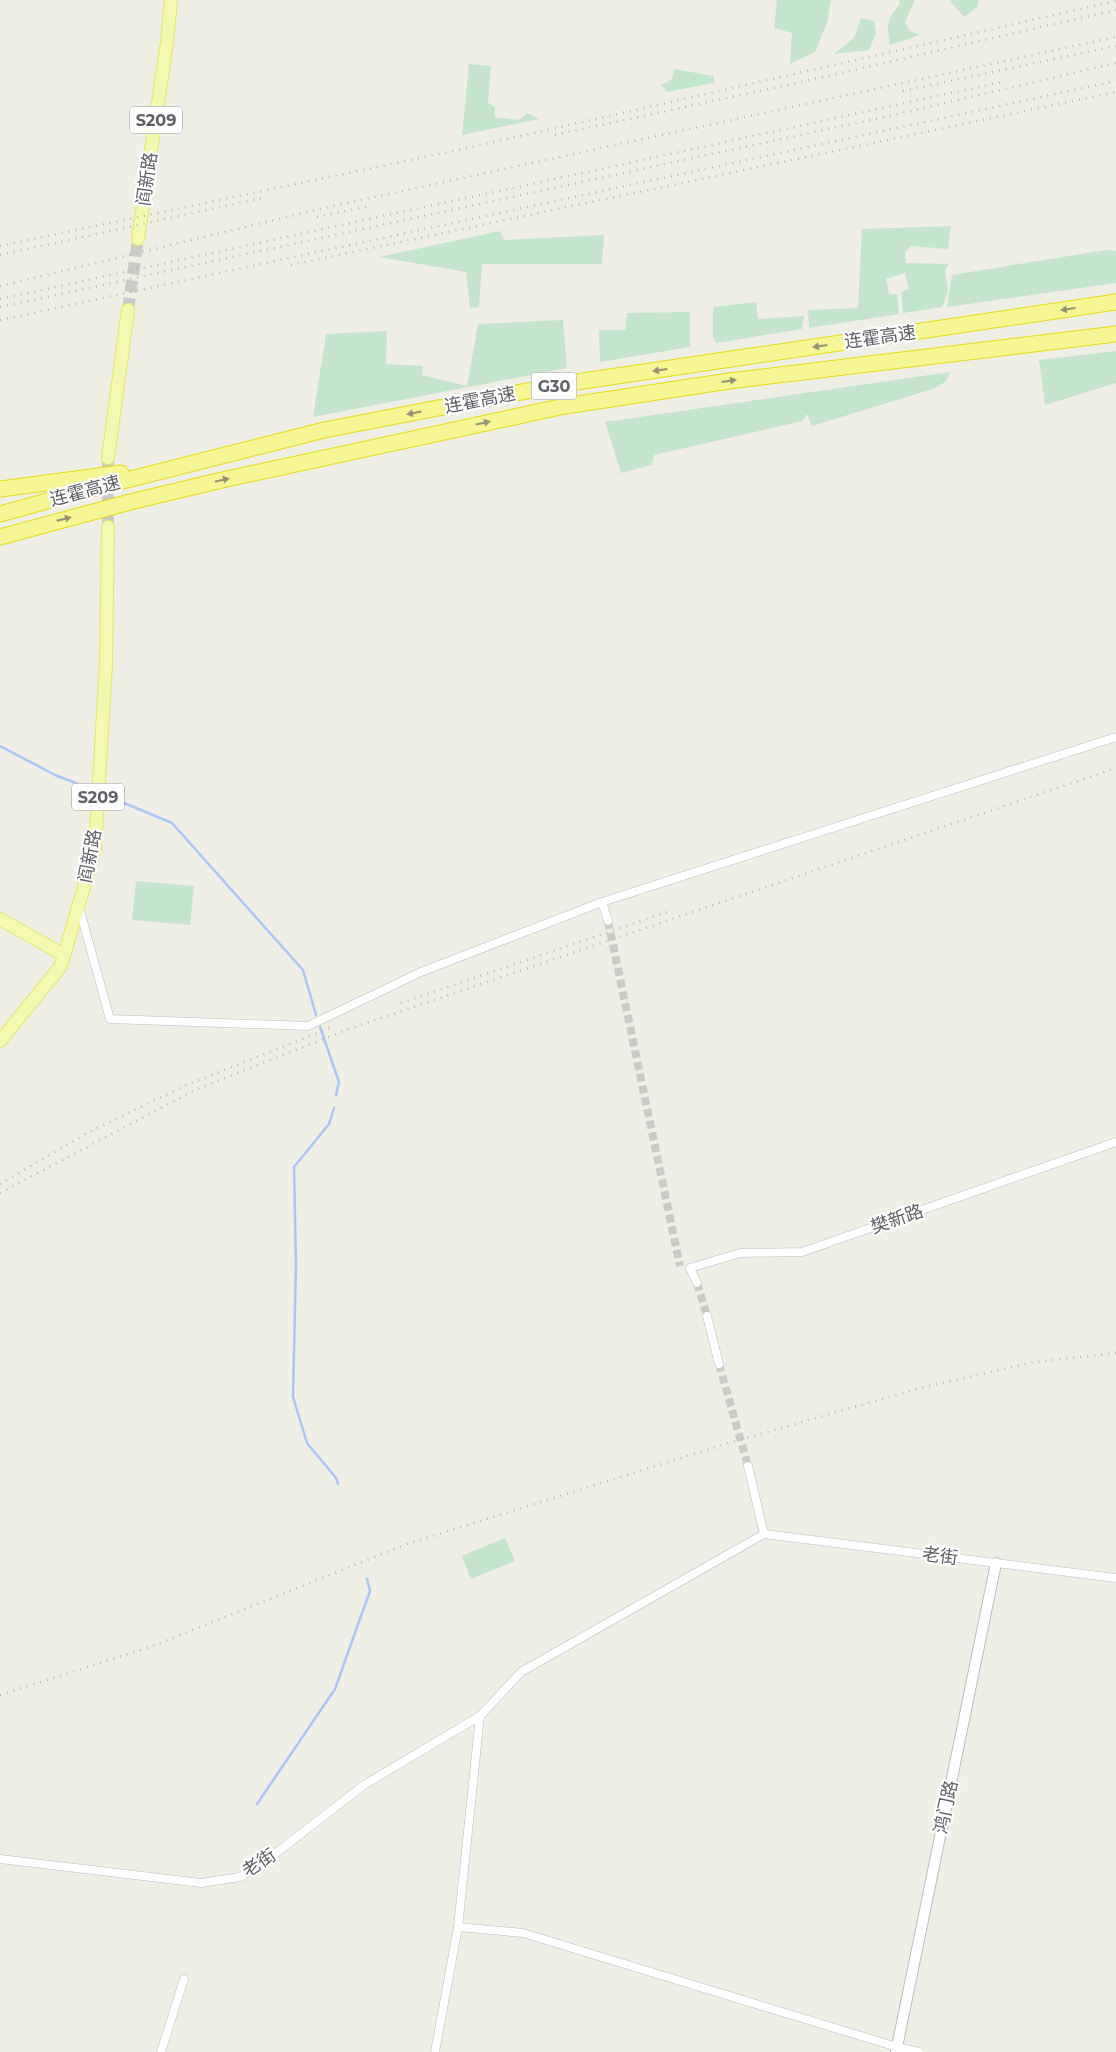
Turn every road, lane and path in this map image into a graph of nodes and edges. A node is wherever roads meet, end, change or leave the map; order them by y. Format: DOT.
graph roads {
  1 [pos="171,0"];
  2 [pos="138,239"];
  3 [pos="1116,302"];
  4 [pos="128,310"];
  5 [pos="1116,334"];
  6 [pos="108,458"];
  7 [pos="196,462"];
  8 [pos="0,489"];
  9 [pos="0,514"];
  10 [pos="108,527"];
  11 [pos="0,538"];
  12 [pos="1116,737"];
  13 [pos="602,902"];
  14 [pos="79,905"];
  15 [pos="0,919"];
  16 [pos="608,921"];
  17 [pos="64,955"];
  18 [pos="0,1041"];
  19 [pos="1116,1142"];
  20 [pos="680,1266"];
  21 [pos="690,1268"];
  22 [pos="697,1283"];
  23 [pos="707,1316"];
  24 [pos="718,1364"];
  25 [pos="748,1466"];
  26 [pos="764,1534"];
  27 [pos="996,1563"];
  28 [pos="1116,1578"];
  29 [pos="480,1716"];
  30 [pos="0,1859"];
  31 [pos="458,1928"];
  32 [pos="184,1978"];
  33 [pos="897,2050"];
  34 [pos="161,2052"];
  35 [pos="435,2052"];
  36 [pos="919,2052"];
  1 -- 2 [label="main road, 阎新路 / S209"];
  3 -- 7 [label="highway, 连霍高速 / G30, one-way"];
  4 -- 6 [label="main road"];
  11 -- 5 [label="highway, 连霍高速 / G30, one-way"];
  7 -- 8 [label="highway"];
  7 -- 9 [label="highway, 连霍高速 / G30"];
  10 -- 14 [label="main road, 阎新路 / S209"];
  12 -- 13 [label="street"];
  13 -- 14 [label="street"];
  13 -- 16 [label="street"];
  14 -- 17 [label="main road, 阎新路 / S209"];
  15 -- 17 [label="main road"];
  17 -- 18 [label="main road, 阎新路 / S209"];
  19 -- 21 [label="street, 樊新路"];
  20 -- 21 [label="street"];
  21 -- 22 [label="street"];
  23 -- 24 [label="street"];
  25 -- 26 [label="street"];
  26 -- 27 [label="street, 老街"];
  26 -- 29 [label="street, 老街"];
  27 -- 28 [label="street, 老街"];
  27 -- 33 [label="street, 鸿门路"];
  29 -- 30 [label="street, 老街"];
  29 -- 31 [label="street"];
  31 -- 33 [label="street"];
  31 -- 35 [label="street"];
  32 -- 34 [label="street"];
  33 -- 36 [label="street"];
}
